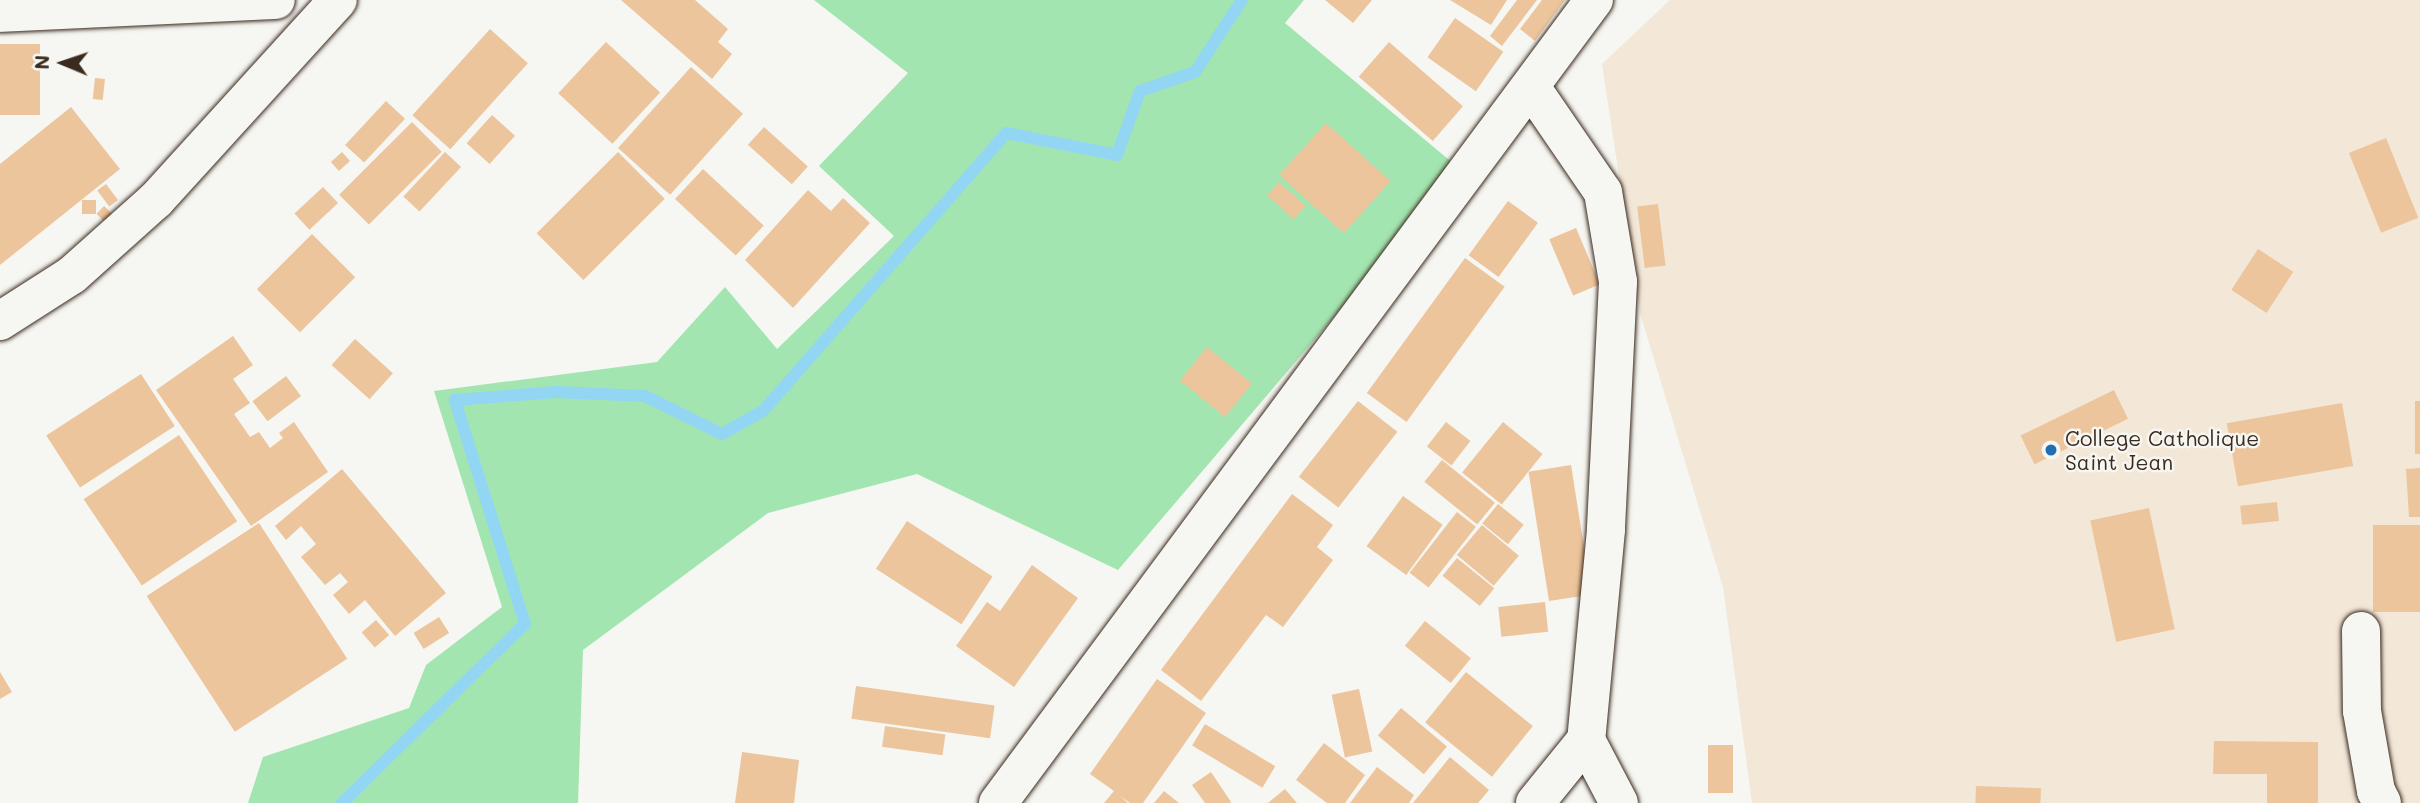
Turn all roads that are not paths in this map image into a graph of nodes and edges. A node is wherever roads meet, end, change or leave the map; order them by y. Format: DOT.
graph roads {
  1 [pos="276,0"];
  2 [pos="338,0"];
  3 [pos="1594,0"];
  4 [pos="0,13"];
  5 [pos="1531,87"];
  6 [pos="0,321"];
  7 [pos="2361,631"];
  8 [pos="1586,740"];
  9 [pos="998,803"];
  10 [pos="1535,803"];
  11 [pos="1619,803"];
  12 [pos="2382,803"];
  1 -- 4 [label="street"];
  2 -- 6 [label="street"];
  3 -- 5 [label="street"];
  5 -- 8 [label="street"];
  5 -- 9 [label="street"];
  7 -- 12 [label="street"];
  8 -- 10 [label="street"];
  8 -- 11 [label="street"];
}
